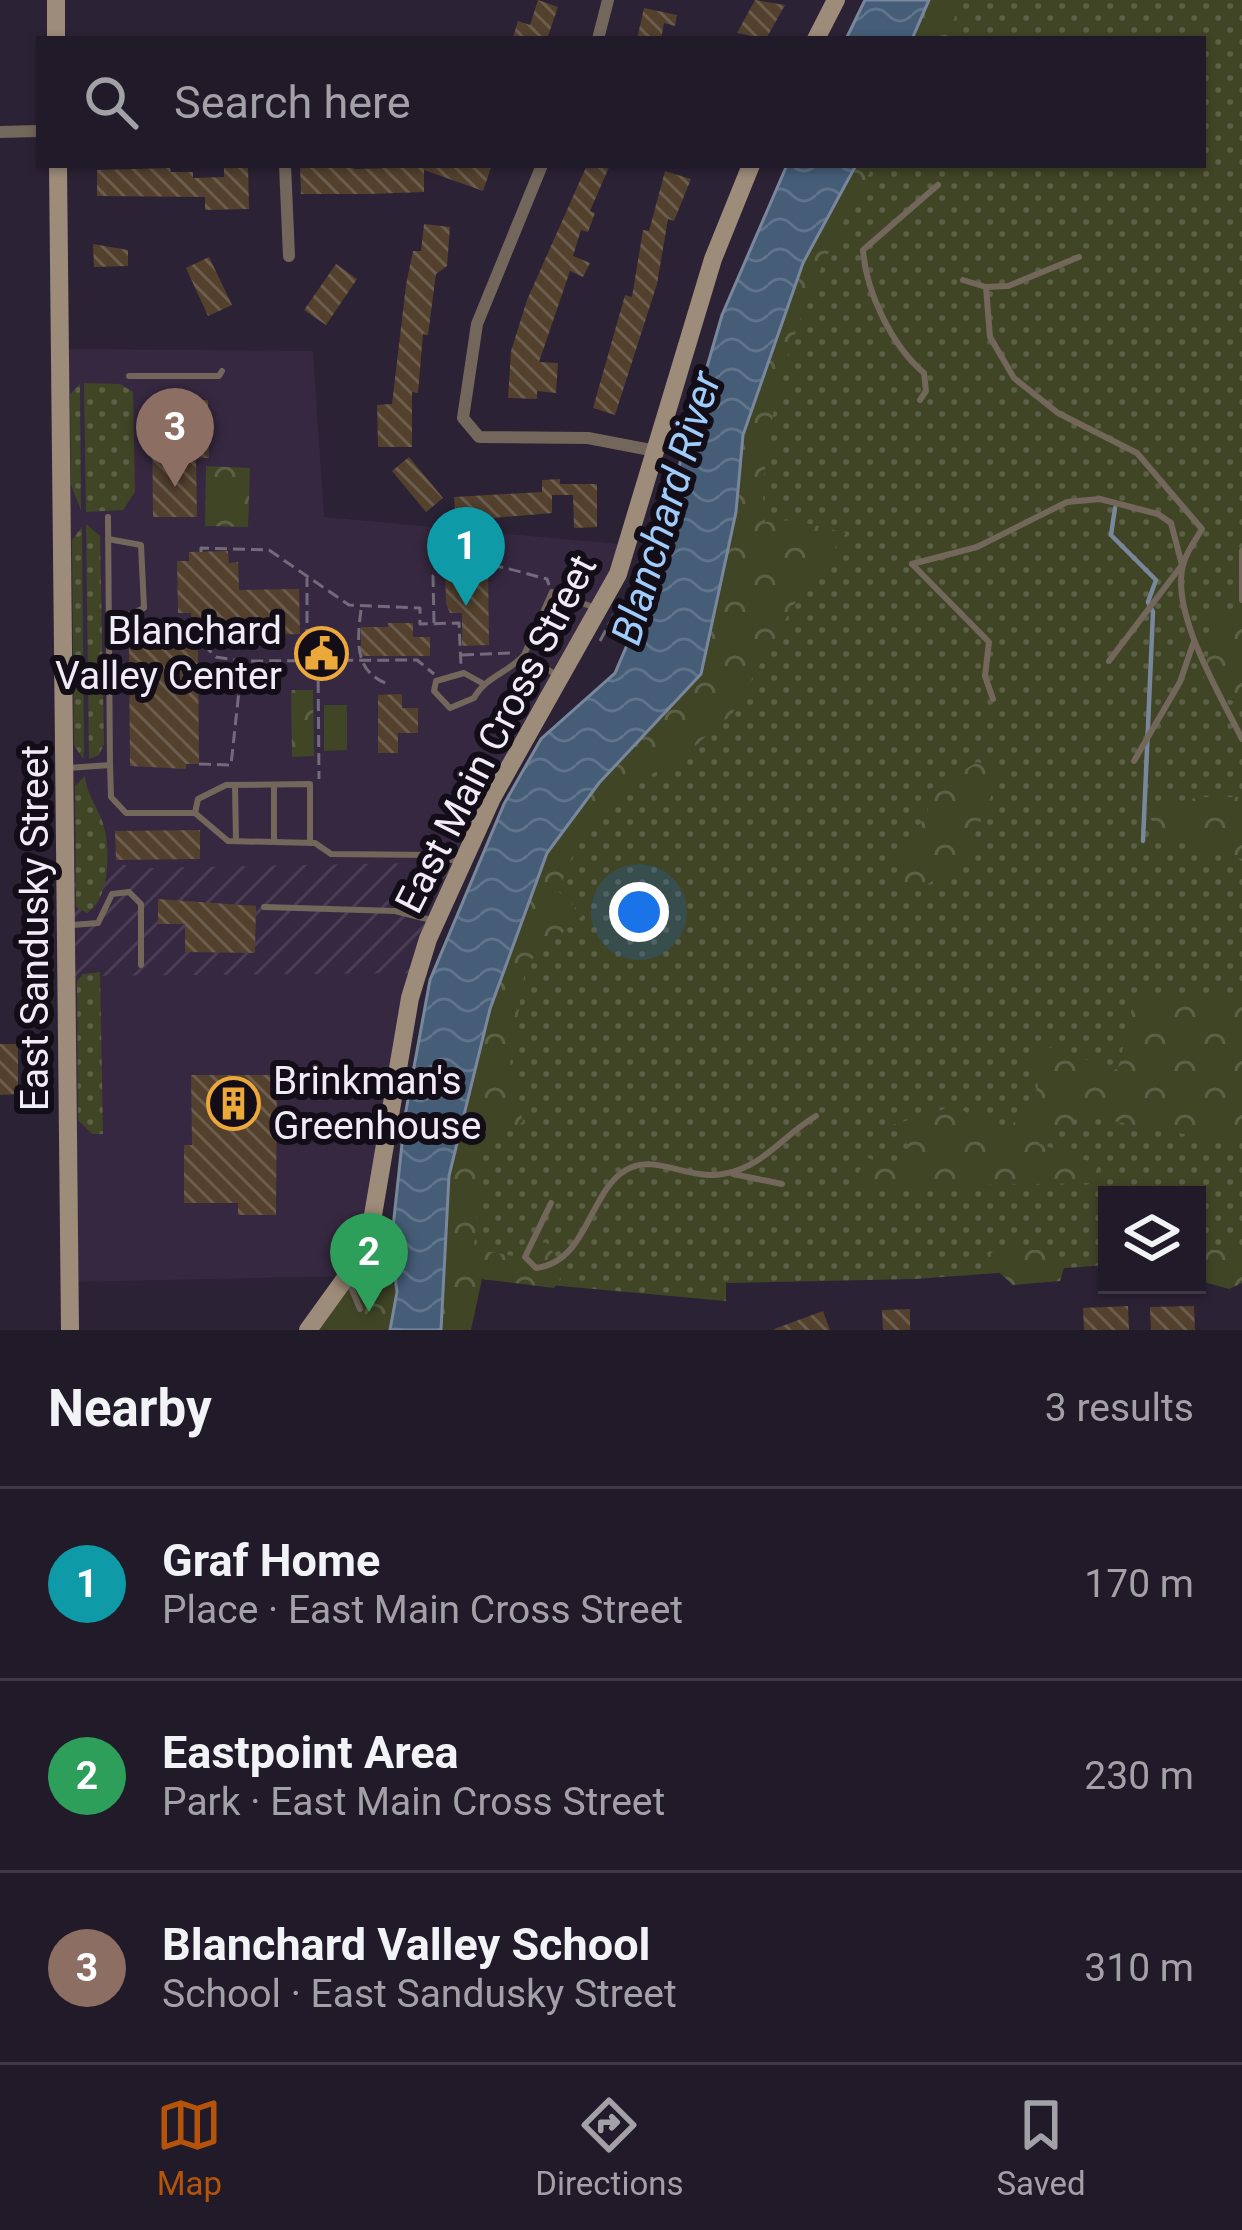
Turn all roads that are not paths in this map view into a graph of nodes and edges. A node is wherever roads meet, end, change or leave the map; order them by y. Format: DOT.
graph roads {
  1 [pos="56,0"];
  2 [pos="608,0"];
  3 [pos="836,0"];
  4 [pos="56,36"];
  5 [pos="599,36"];
  6 [pos="818,36"];
  7 [pos="36,130"];
  8 [pos="0,132"];
  9 [pos="58,168"];
  10 [pos="285,168"];
  11 [pos="541,168"];
  12 [pos="750,168"];
  13 [pos="938,185"];
  14 [pos="290,256"];
  15 [pos="1079,256"];
  16 [pos="963,280"];
  17 [pos="986,286"];
  18 [pos="222,370"];
  19 [pos="129,376"];
  20 [pos="920,400"];
  21 [pos="656,451"];
  22 [pos="108,518"];
  23 [pos="108,539"];
  24 [pos="1242,551"];
  25 [pos="1182,565"];
  26 [pos="1242,600"];
  27 [pos="602,610"];
  28 [pos="109,624"];
  29 [pos="1194,640"];
  30 [pos="524,655"];
  31 [pos="1109,661"];
  32 [pos="562,677"];
  33 [pos="482,683"];
  34 [pos="993,699"];
  35 [pos="1242,739"];
  36 [pos="1134,761"];
  37 [pos="110,765"];
  38 [pos="67,768"];
  39 [pos="274,784"];
  40 [pos="235,785"];
  41 [pos="195,813"];
  42 [pos="236,841"];
  43 [pos="274,842"];
  44 [pos="310,843"];
  45 [pos="460,862"];
  46 [pos="264,907"];
  47 [pos="435,921"];
  48 [pos="69,925"];
  49 [pos="141,964"];
  50 [pos="816,1116"];
  51 [pos="728,1173"];
  52 [pos="782,1184"];
  53 [pos="551,1203"];
  54 [pos="347,1276"];
  55 [pos="360,1309"];
  56 [pos="70,1330"];
  57 [pos="308,1330"];
  1 -- 4 [label="main road"];
  2 -- 5 [label="street"];
  3 -- 6 [label="main road"];
  7 -- 8 [label="street"];
  9 -- 38 [label="main road, East Sandusky Street"];
  10 -- 14 [label="street"];
  11 -- 21 [label="street"];
  12 -- 21 [label="main road, East Main Cross Street"];
  13 -- 20 [label="lane"];
  15 -- 17 [label="lane"];
  16 -- 17 [label="lane"];
  17 -- 25 [label="lane"];
  18 -- 19 [label="lane"];
  21 -- 27 [label="main road, East Main Cross Street"];
  22 -- 23 [label="lane"];
  23 -- 28 [label="lane"];
  23 -- 28 [label="lane"];
  24 -- 26 [label="lane"];
  25 -- 29 [label="lane"];
  25 -- 31 [label="lane"];
  25 -- 34 [label="lane"];
  27 -- 30 [label="lane"];
  27 -- 32 [label="main road, East Main Cross Street"];
  28 -- 37 [label="lane"];
  29 -- 35 [label="lane"];
  29 -- 36 [label="lane"];
  30 -- 32 [label="lane"];
  30 -- 33 [label="lane"];
  32 -- 45 [label="main road, East Main Cross Street"];
  33 -- 33 [label="lane"];
  37 -- 38 [label="lane"];
  37 -- 41 [label="lane"];
  38 -- 48 [label="main road, East Sandusky Street"];
  39 -- 40 [label="lane"];
  39 -- 43 [label="lane"];
  39 -- 44 [label="lane"];
  40 -- 41 [label="lane"];
  40 -- 42 [label="lane"];
  41 -- 42 [label="lane"];
  42 -- 43 [label="lane"];
  43 -- 44 [label="lane"];
  44 -- 45 [label="lane"];
  45 -- 47 [label="main road, East Main Cross Street"];
  46 -- 47 [label="lane"];
  47 -- 54 [label="main road, East Main Cross Street"];
  48 -- 49 [label="lane"];
  48 -- 56 [label="main road, East Sandusky Street"];
  50 -- 51 [label="lane"];
  51 -- 52 [label="lane"];
  51 -- 53 [label="lane"];
  54 -- 55 [label="lane"];
  54 -- 57 [label="main road, East Main Cross Street"];
}
